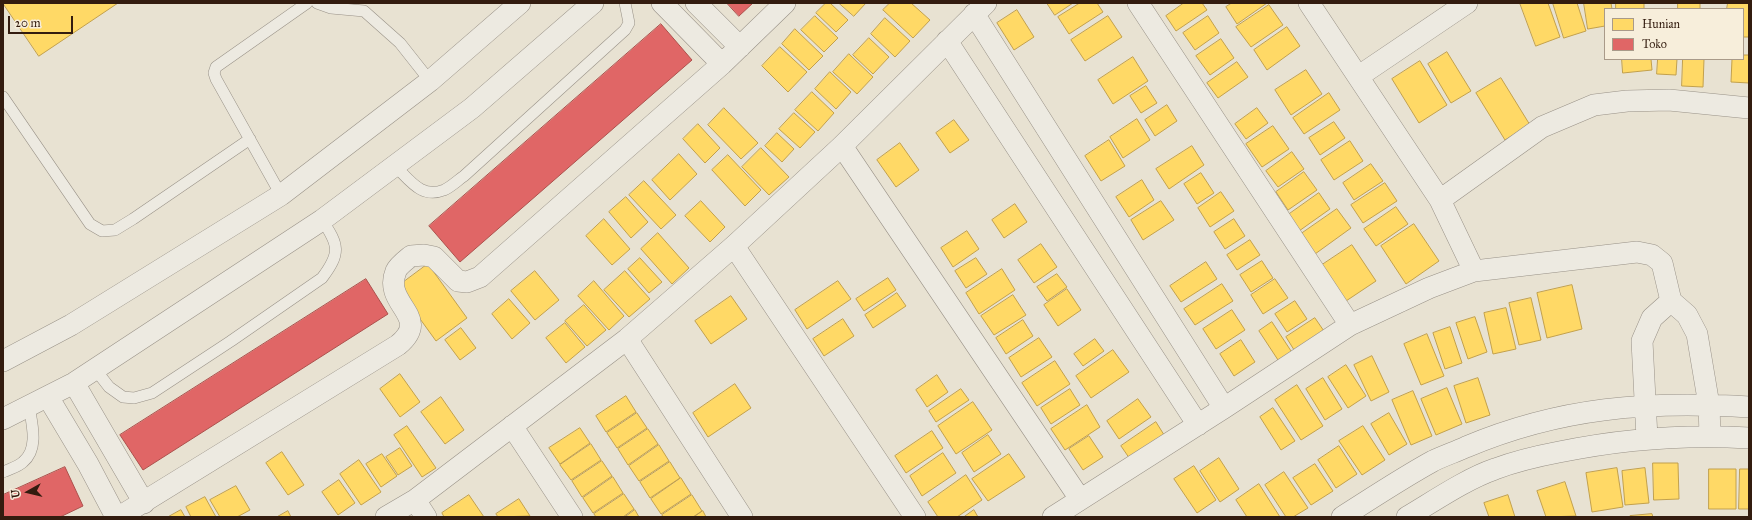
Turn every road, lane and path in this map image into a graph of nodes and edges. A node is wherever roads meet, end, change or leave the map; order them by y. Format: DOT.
graph roads {
  1 [pos="307,3"];
  2 [pos="317,3"];
  3 [pos="520,3"];
  4 [pos="593,3"];
  5 [pos="625,3"];
  6 [pos="662,3"];
  7 [pos="696,3"];
  8 [pos="785,3"];
  9 [pos="1138,3"];
  10 [pos="1309,3"];
  11 [pos="1467,3"];
  12 [pos="980,9"];
  13 [pos="947,41"];
  14 [pos="740,46"];
  15 [pos="722,64"];
  16 [pos="1359,76"];
  17 [pos="430,81"];
  18 [pos="3,97"];
  19 [pos="1749,108"];
  20 [pos="250,139"];
  21 [pos="842,146"];
  22 [pos="395,166"];
  23 [pos="281,195"];
  24 [pos="1440,200"];
  25 [pos="322,220"];
  26 [pos="734,246"];
  27 [pos="1474,271"];
  28 [pos="1671,301"];
  29 [pos="1350,325"];
  30 [pos="627,339"];
  31 [pos="3,361"];
  32 [pos="95,369"];
  33 [pos="74,383"];
  34 [pos="48,397"];
  35 [pos="1709,404"];
  36 [pos="29,406"];
  37 [pos="1644,406"];
  38 [pos="1749,407"];
  39 [pos="1224,408"];
  40 [pos="3,419"];
  41 [pos="1198,425"];
  42 [pos="512,426"];
  43 [pos="1710,436"];
  44 [pos="1647,438"];
  45 [pos="1749,438"];
  46 [pos="3,472"];
  47 [pos="415,500"];
  48 [pos="1080,500"];
  49 [pos="144,502"];
  50 [pos="118,517"];
  51 [pos="386,517"];
  52 [pos="426,517"];
  53 [pos="572,517"];
  54 [pos="742,517"];
  55 [pos="915,517"];
  56 [pos="1053,517"];
  57 [pos="1342,517"];
  58 [pos="1407,517"];
  1 -- 20 [label="lane"];
  2 -- 17 [label="lane"];
  3 -- 17 [label="street"];
  4 -- 22 [label="street"];
  5 -- 22 [label="lane"];
  6 -- 15 [label="street"];
  7 -- 14 [label="street"];
  8 -- 14 [label="street"];
  9 -- 29 [label="street"];
  10 -- 16 [label="street"];
  11 -- 16 [label="street"];
  12 -- 13 [label="street"];
  12 -- 39 [label="street"];
  13 -- 21 [label="street"];
  13 -- 41 [label="street"];
  14 -- 15 [label="street"];
  15 -- 49 [label="street"];
  16 -- 24 [label="street"];
  17 -- 23 [label="street"];
  18 -- 20 [label="lane"];
  19 -- 24 [label="street"];
  20 -- 23 [label="lane"];
  21 -- 26 [label="street"];
  21 -- 48 [label="street"];
  22 -- 25 [label="street"];
  23 -- 31 [label="street"];
  24 -- 27 [label="street"];
  25 -- 32 [label="street"];
  25 -- 32 [label="lane"];
  26 -- 30 [label="street"];
  26 -- 55 [label="street"];
  27 -- 28 [label="street"];
  27 -- 29 [label="street"];
  28 -- 35 [label="street"];
  28 -- 37 [label="street"];
  29 -- 39 [label="street"];
  30 -- 42 [label="street"];
  30 -- 54 [label="street"];
  32 -- 33 [label="street"];
  33 -- 34 [label="street"];
  33 -- 49 [label="street"];
  34 -- 36 [label="street"];
  34 -- 50 [label="street"];
  35 -- 37 [label="street"];
  35 -- 38 [label="street"];
  35 -- 43 [label="street"];
  36 -- 40 [label="street"];
  36 -- 46 [label="lane"];
  37 -- 44 [label="street"];
  37 -- 57 [label="street"];
  39 -- 41 [label="street"];
  41 -- 48 [label="street"];
  42 -- 47 [label="street"];
  42 -- 53 [label="street"];
  43 -- 44 [label="street"];
  43 -- 45 [label="street"];
  44 -- 58 [label="street"];
  47 -- 51 [label="street"];
  47 -- 52 [label="street"];
  48 -- 56 [label="street"];
  49 -- 50 [label="street"];
}
